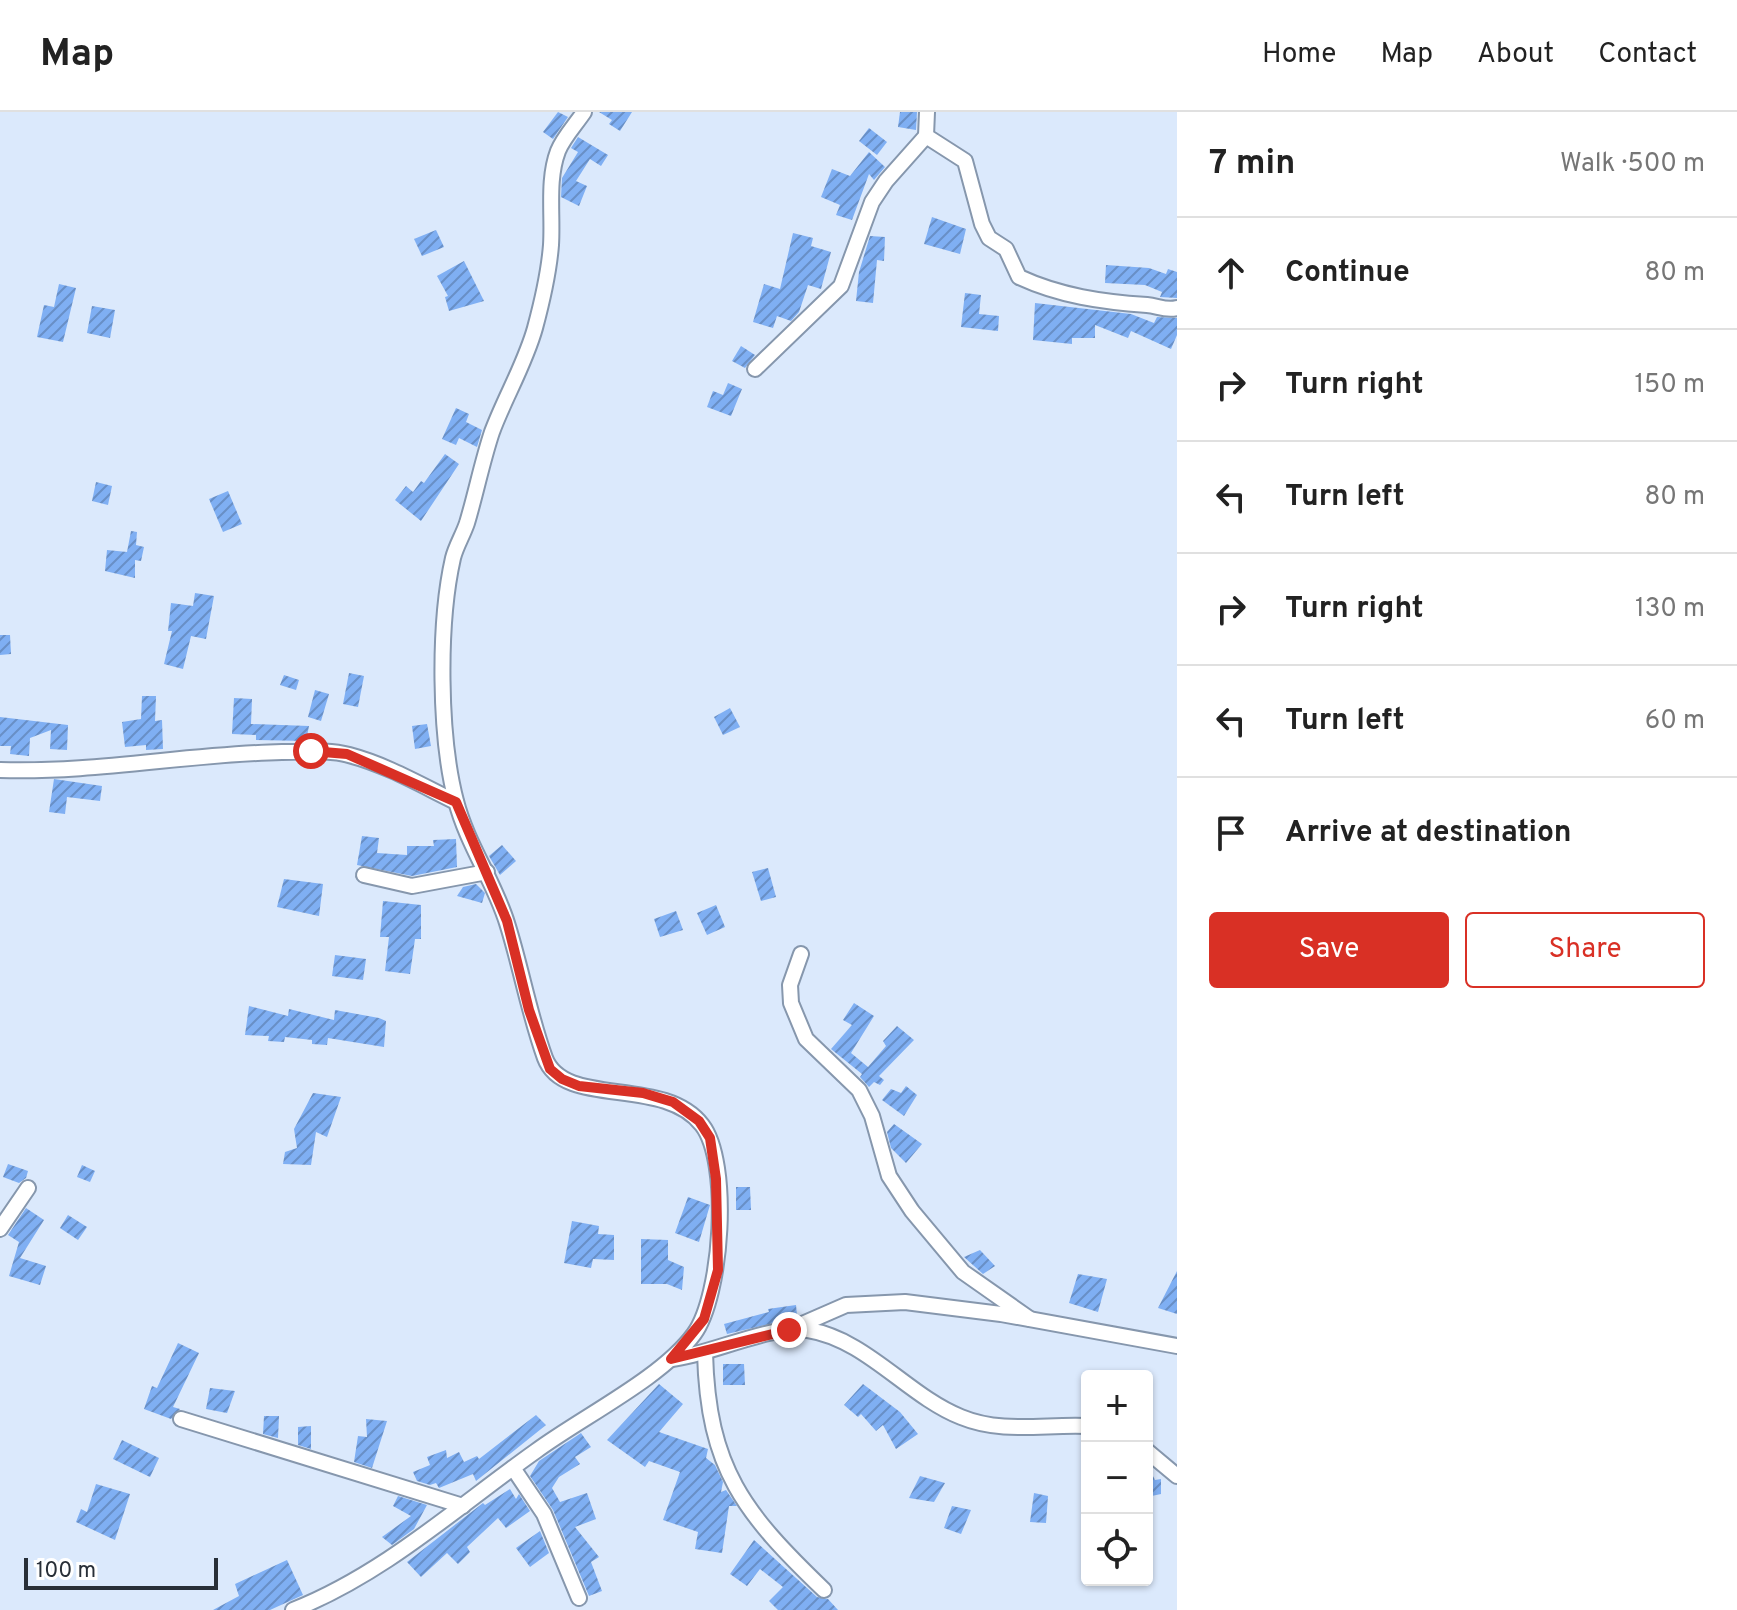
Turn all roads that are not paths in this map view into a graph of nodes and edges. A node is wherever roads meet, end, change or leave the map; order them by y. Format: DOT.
graph roads {
  1 [pos="584,112"];
  2 [pos="927,112"];
  3 [pos="926,136"];
  4 [pos="1177,308"];
  5 [pos="755,369"];
  6 [pos="0,770"];
  7 [pos="456,802"];
  8 [pos="487,872"];
  9 [pos="364,875"];
  10 [pos="801,954"];
  11 [pos="28,1188"];
  12 [pos="0,1229"];
  13 [pos="1030,1319"];
  14 [pos="789,1330"];
  15 [pos="1177,1346"];
  16 [pos="705,1353"];
  17 [pos="671,1359"];
  18 [pos="181,1419"];
  19 [pos="1081,1426"];
  20 [pos="1153,1456"];
  21 [pos="513,1468"];
  22 [pos="1177,1476"];
  23 [pos="463,1506"];
  24 [pos="824,1590"];
  25 [pos="579,1598"];
  26 [pos="293,1610"];
  1 -- 7 [label="street"];
  2 -- 3 [label="street"];
  3 -- 4 [label="street"];
  3 -- 5 [label="street"];
  6 -- 7 [label="street"];
  7 -- 8 [label="street"];
  8 -- 9 [label="street"];
  8 -- 17 [label="street"];
  10 -- 13 [label="street"];
  11 -- 12 [label="street"];
  13 -- 14 [label="street"];
  13 -- 15 [label="street"];
  14 -- 16 [label="street"];
  14 -- 19 [label="street"];
  16 -- 17 [label="street"];
  16 -- 24 [label="street"];
  17 -- 21 [label="street"];
  18 -- 23 [label="street"];
  20 -- 22 [label="street"];
  21 -- 23 [label="street"];
  21 -- 25 [label="street"];
  23 -- 26 [label="street"];
}
